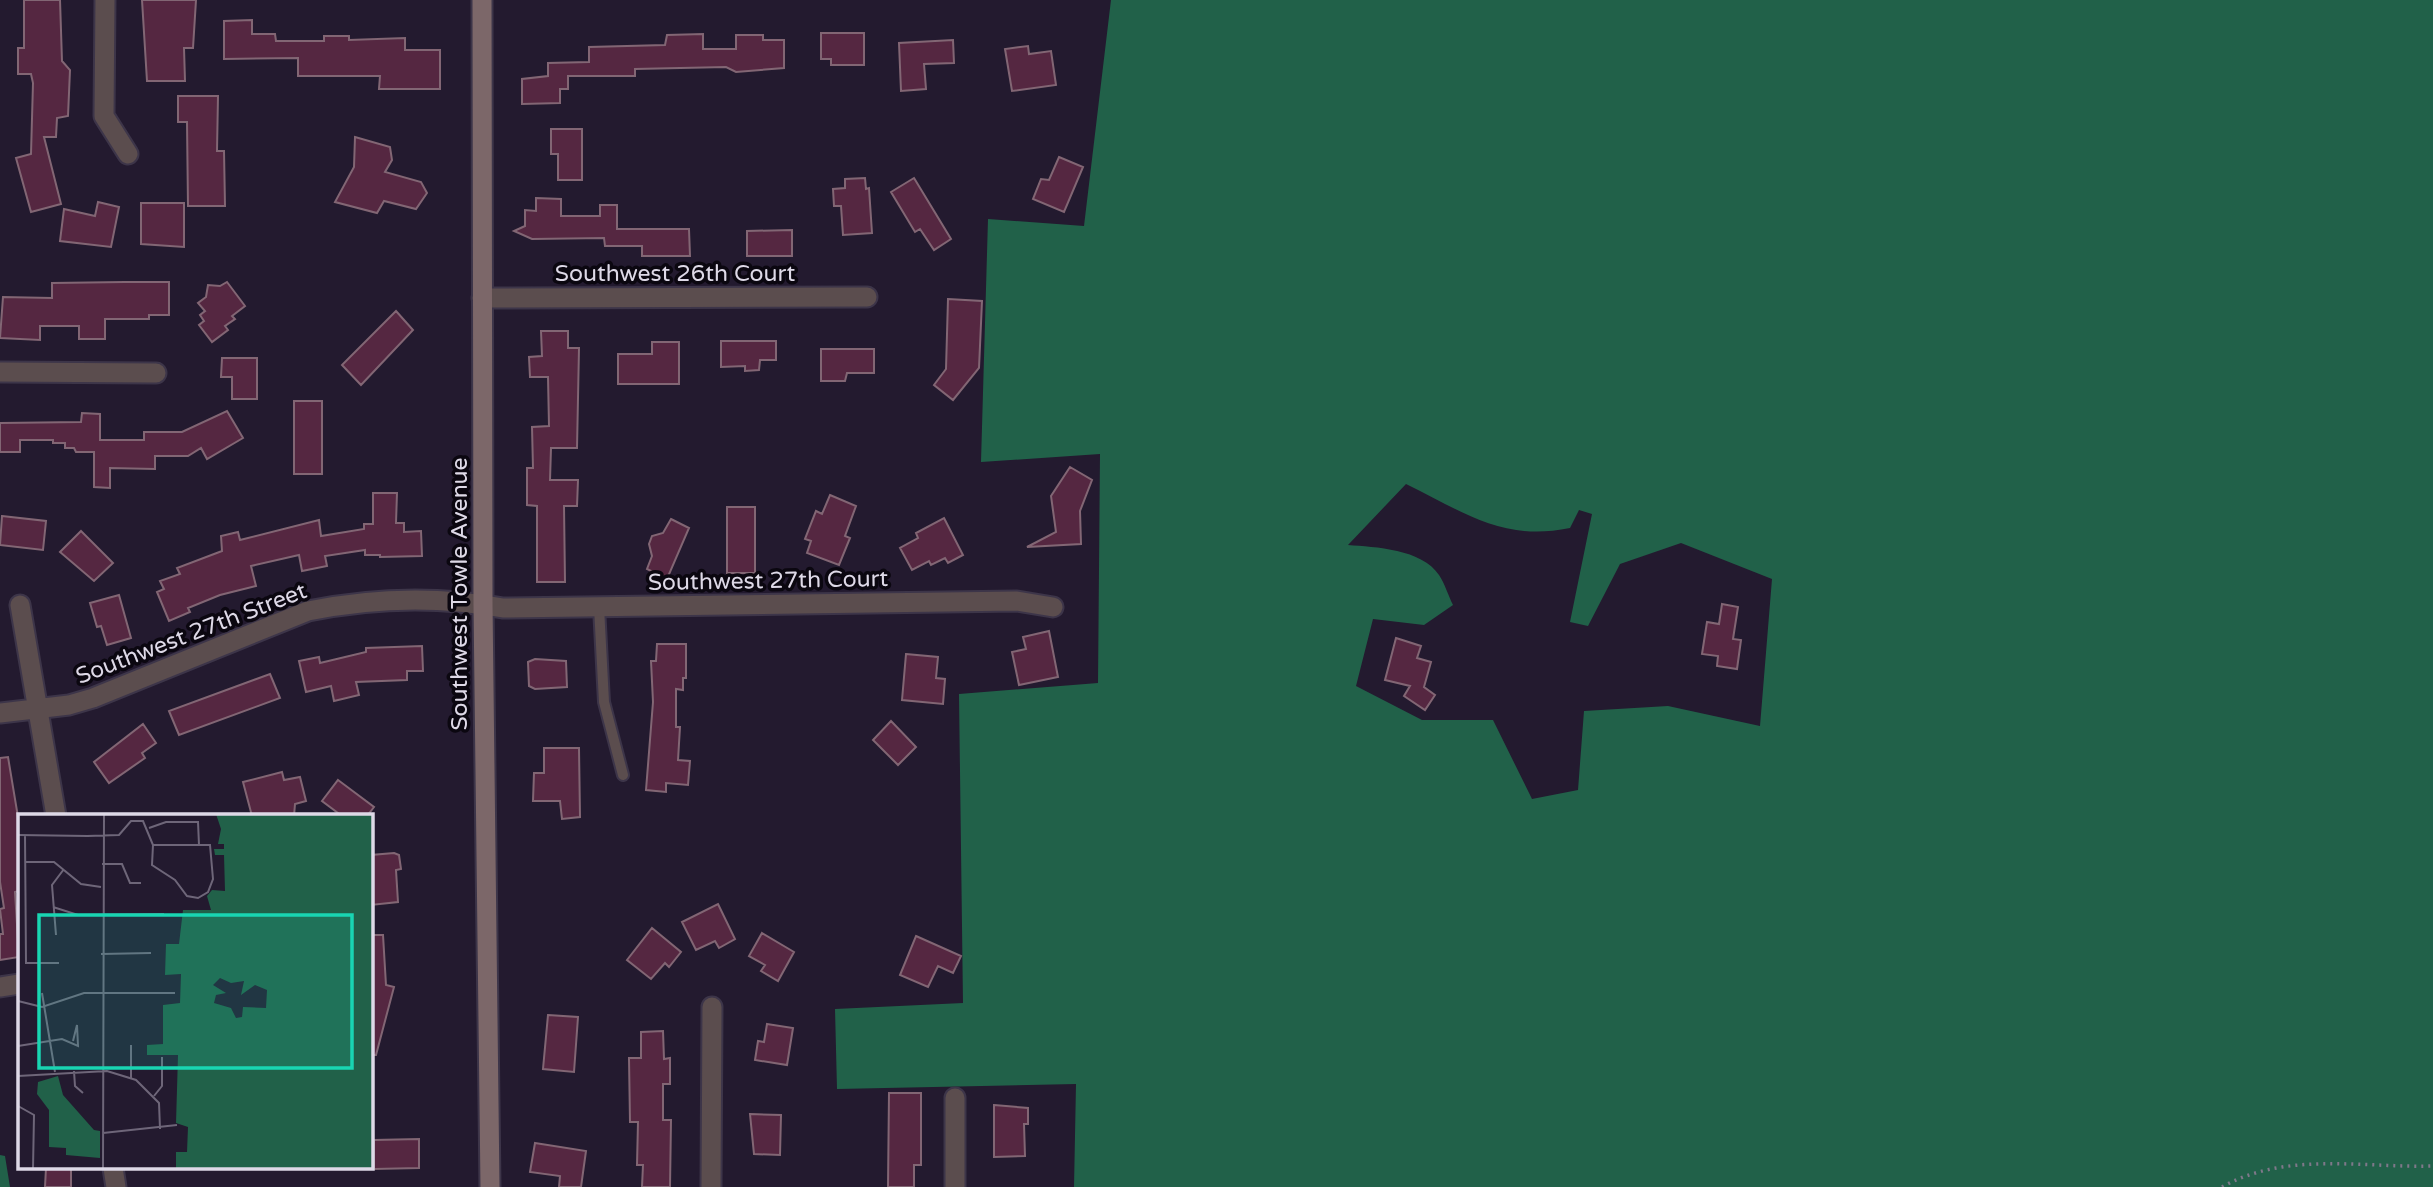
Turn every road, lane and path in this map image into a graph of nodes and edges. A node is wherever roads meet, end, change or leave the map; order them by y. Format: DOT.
graph roads {
  1 [pos="105,0"];
  2 [pos="482,0"];
  3 [pos="128,154"];
  4 [pos="867,297"];
  5 [pos="482,298"];
  6 [pos="0,372"];
  7 [pos="156,373"];
  8 [pos="483,604"];
  9 [pos="20,605"];
  10 [pos="599,607"];
  11 [pos="1053,607"];
  12 [pos="38,710"];
  13 [pos="0,713"];
  14 [pos="623,775"];
  15 [pos="56,814"];
  16 [pos="18,984"];
  17 [pos="0,987"];
  18 [pos="712,1007"];
  19 [pos="955,1098"];
  20 [pos="2433,1166"];
  21 [pos="490,1187"];
  22 [pos="711,1187"];
  23 [pos="956,1187"];
  24 [pos="2222,1187"];
  1 -- 3 [label="street"];
  2 -- 5 [label="main road, Southwest Towle Avenue"];
  4 -- 5 [label="street, Southwest 26th Court"];
  5 -- 8 [label="main road, Southwest Towle Avenue"];
  6 -- 7 [label="street"];
  8 -- 10 [label="street, Southwest 27th Court"];
  8 -- 12 [label="street, Southwest 27th Street"];
  8 -- 21 [label="main road, Southwest Towle Avenue"];
  9 -- 12 [label="street"];
  10 -- 11 [label="street, Southwest 27th Court"];
  10 -- 14 [label="lane"];
  12 -- 13 [label="street, Southwest 27th Street"];
  12 -- 15 [label="street"];
  16 -- 17 [label="street"];
  18 -- 22 [label="street"];
  19 -- 23 [label="street"];
  20 -- 24 [label="path"];
}
